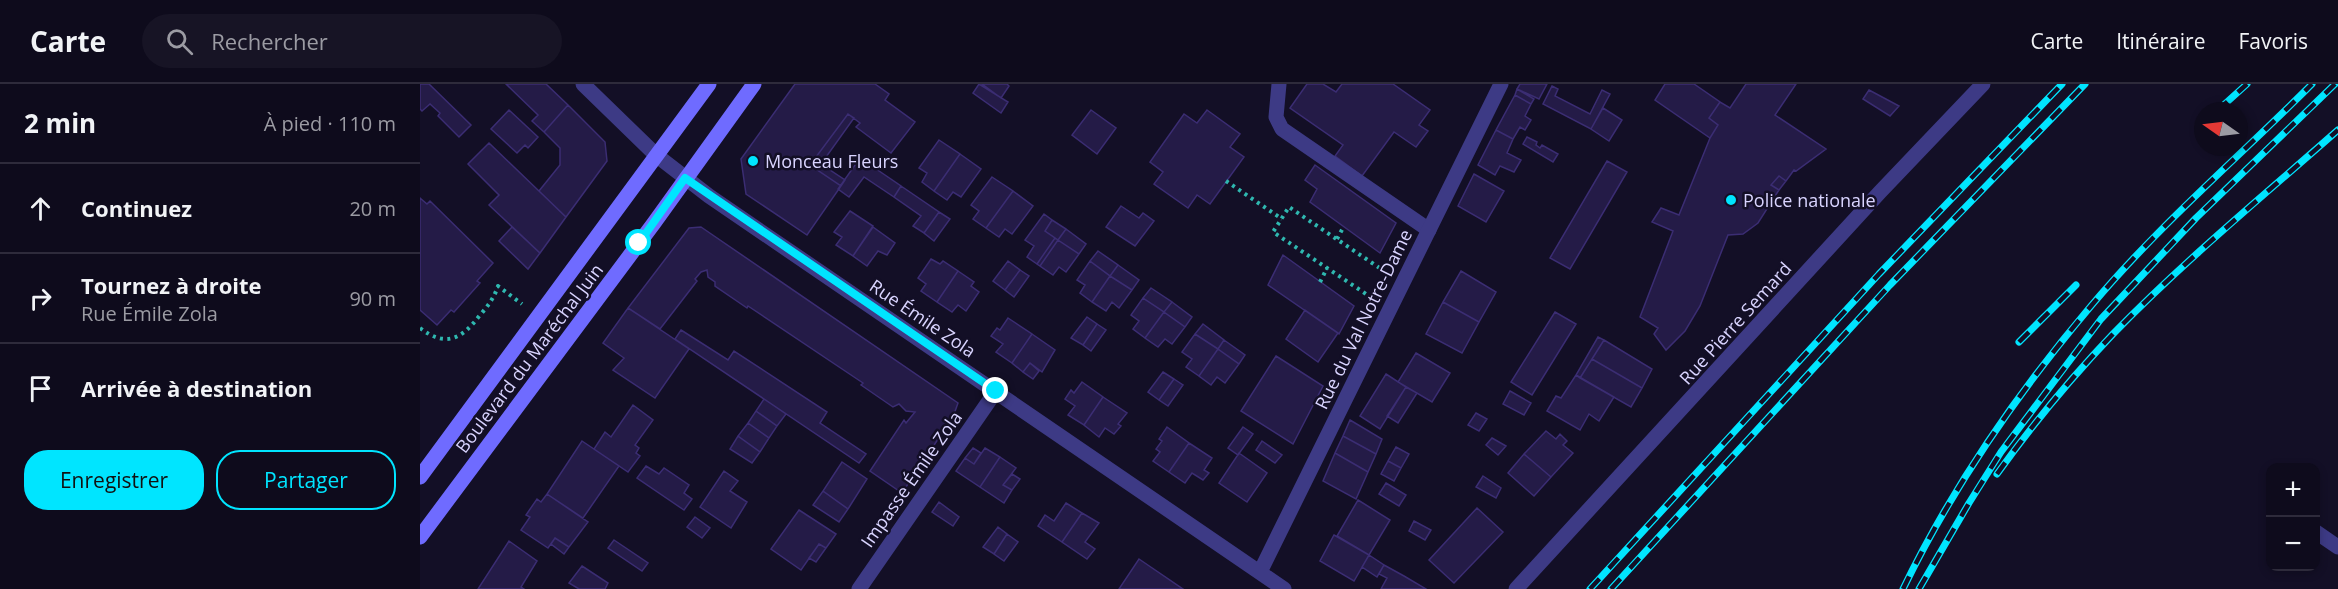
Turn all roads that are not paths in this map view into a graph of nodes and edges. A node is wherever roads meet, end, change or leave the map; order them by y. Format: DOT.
graph roads {
  1 [pos="583,84"];
  2 [pos="709,84"];
  3 [pos="754,84"];
  4 [pos="1279,84"];
  5 [pos="1501,84"];
  6 [pos="1983,84"];
  7 [pos="656,154"];
  8 [pos="685,178"];
  9 [pos="1429,230"];
  10 [pos="996,391"];
  11 [pos="420,477"];
  12 [pos="2320,535"];
  13 [pos="420,537"];
  14 [pos="2338,547"];
  15 [pos="1260,572"];
  16 [pos="859,589"];
  17 [pos="1284,589"];
  18 [pos="1516,589"];
  1 -- 7 [label="street, Rue Émile Zola"];
  2 -- 7 [label="main road, Boulevard du Maréchal Juin"];
  3 -- 8 [label="main road, Boulevard du Maréchal Juin"];
  4 -- 9 [label="street"];
  5 -- 9 [label="street, Rue du Val Notre-Dame"];
  6 -- 18 [label="street, Rue Pierre Semard"];
  7 -- 8 [label="street, Rue Émile Zola"];
  7 -- 11 [label="main road, Boulevard du Maréchal Juin"];
  8 -- 10 [label="street, Rue Émile Zola"];
  8 -- 13 [label="main road, Boulevard du Maréchal Juin"];
  9 -- 15 [label="street, Rue du Val Notre-Dame"];
  10 -- 15 [label="street, Rue Émile Zola"];
  10 -- 16 [label="street, Impasse Émile Zola"];
  12 -- 14 [label="street"];
  15 -- 17 [label="street, Rue Émile Zola"];
}
